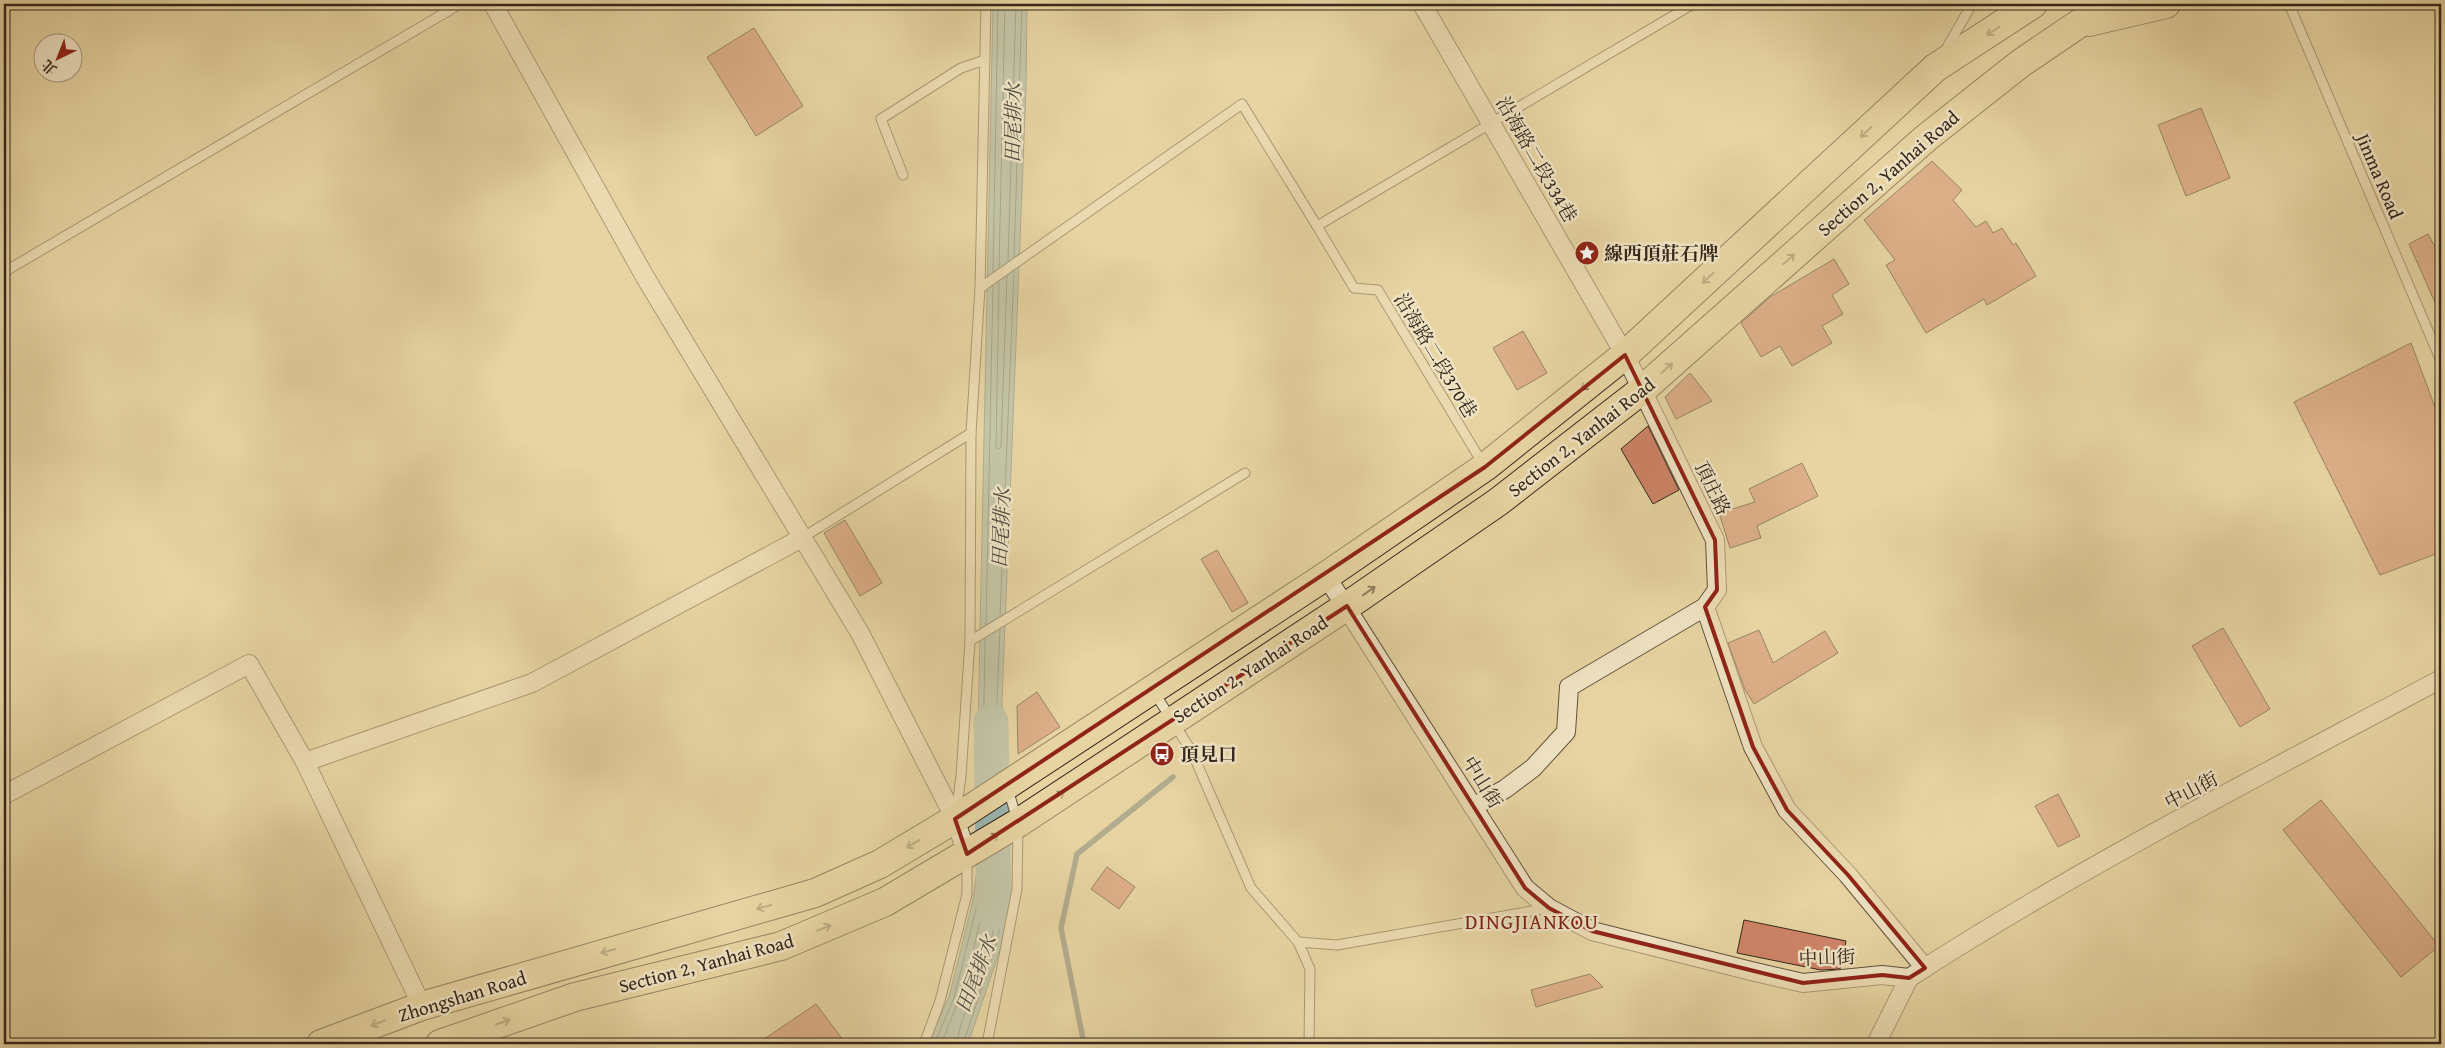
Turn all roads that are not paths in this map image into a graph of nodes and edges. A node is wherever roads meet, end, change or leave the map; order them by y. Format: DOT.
graph roads {
  1 [pos="460,4"];
  2 [pos="493,4"];
  3 [pos="986,4"];
  4 [pos="1422,4"];
  5 [pos="1693,4"];
  6 [pos="1972,4"];
  7 [pos="2033,4"];
  8 [pos="2108,4"];
  9 [pos="2166,4"];
  10 [pos="2289,4"];
  11 [pos="2078,24"];
  12 [pos="985,60"];
  13 [pos="1936,68"];
  14 [pos="1491,121"];
  15 [pos="903,175"];
  16 [pos="1317,226"];
  17 [pos="4,272"];
  18 [pos="980,288"];
  19 [pos="1625,355"];
  20 [pos="2441,361"];
  21 [pos="1642,390"];
  22 [pos="971,433"];
  23 [pos="1485,467"];
  24 [pos="1245,473"];
  25 [pos="802,538"];
  26 [pos="1326,576"];
  27 [pos="1347,606"];
  28 [pos="1705,607"];
  29 [pos="970,641"];
  30 [pos="2441,679"];
  31 [pos="1153,690"];
  32 [pos="1173,720"];
  33 [pos="305,762"];
  34 [pos="1008,787"];
  35 [pos="4,795"];
  36 [pos="1474,807"];
  37 [pos="955,819"];
  38 [pos="1018,823"];
  39 [pos="967,854"];
  40 [pos="1550,908"];
  41 [pos="1298,942"];
  42 [pos="575,961"];
  43 [pos="1925,968"];
  44 [pos="1909,978"];
  45 [pos="575,997"];
  46 [pos="422,1006"];
  47 [pos="321,1044"];
  48 [pos="440,1044"];
  49 [pos="924,1044"];
  50 [pos="987,1044"];
  51 [pos="1309,1044"];
  52 [pos="1876,1044"];
  1 -- 17 [label="lane"];
  2 -- 25 [label="street"];
  3 -- 12 [label="lane"];
  4 -- 14 [label="street, 沿海路二段334巷"];
  5 -- 14 [label="lane"];
  6 -- 13 [label="lane"];
  7 -- 13 [label="main road, Section 2, Yanhai Road, one-way"];
  8 -- 11 [label="main road, Section 2, Yanhai Road"];
  9 -- 11 [label="main road"];
  10 -- 20 [label="lane, Jinma Road"];
  21 -- 11 [label="main road, Section 2, Yanhai Road, one-way"];
  12 -- 15 [label="lane"];
  12 -- 18 [label="lane"];
  13 -- 19 [label="main road, Section 2, Yanhai Road, one-way"];
  14 -- 16 [label="lane"];
  14 -- 19 [label="street, 沿海路二段334巷"];
  16 -- 18 [label="lane"];
  16 -- 23 [label="lane, 沿海路二段370巷"];
  18 -- 22 [label="lane"];
  19 -- 21 [label="street, 沿海路二段334巷"];
  19 -- 23 [label="main road, Section 2, Yanhai Road, one-way"];
  27 -- 21 [label="main road, Section 2, Yanhai Road, one-way"];
  21 -- 28 [label="street, 頂庄路"];
  22 -- 25 [label="lane"];
  22 -- 29 [label="lane"];
  23 -- 26 [label="main road, Section 2, Yanhai Road"];
  24 -- 29 [label="lane"];
  25 -- 33 [label="street"];
  25 -- 37 [label="street"];
  26 -- 27 [label="street, 中山街"];
  26 -- 31 [label="main road, Section 2, Yanhai Road"];
  27 -- 32 [label="main road, Section 2, Yanhai Road"];
  27 -- 36 [label="street, 中山街"];
  28 -- 36 [label="street"];
  28 -- 43 [label="street"];
  29 -- 37 [label="lane"];
  30 -- 43 [label="street, 中山街"];
  31 -- 32 [label="lane"];
  31 -- 34 [label="main road, Section 2, Yanhai Road"];
  38 -- 32 [label="main road, Section 2, Yanhai Road, one-way"];
  32 -- 41 [label="lane"];
  33 -- 35 [label="street"];
  33 -- 46 [label="street"];
  34 -- 37 [label="main road, Section 2, Yanhai Road"];
  34 -- 38 [label="lane"];
  36 -- 40 [label="street, 中山街"];
  37 -- 39 [label="street"];
  37 -- 42 [label="main road, Section 2, Yanhai Road, one-way"];
  39 -- 38 [label="main road, Section 2, Yanhai Road, one-way"];
  38 -- 50 [label="lane"];
  45 -- 39 [label="main road, Section 2, Yanhai Road, one-way"];
  39 -- 49 [label="lane"];
  40 -- 41 [label="lane"];
  40 -- 44 [label="street, 中山街"];
  41 -- 51 [label="lane"];
  42 -- 46 [label="main road, Zhongshan Road"];
  43 -- 44 [label="street, 中山街"];
  44 -- 52 [label="street"];
  48 -- 45 [label="main road, Zhongshan Road, one-way"];
  46 -- 47 [label="main road, Zhongshan Road, one-way"];
}
